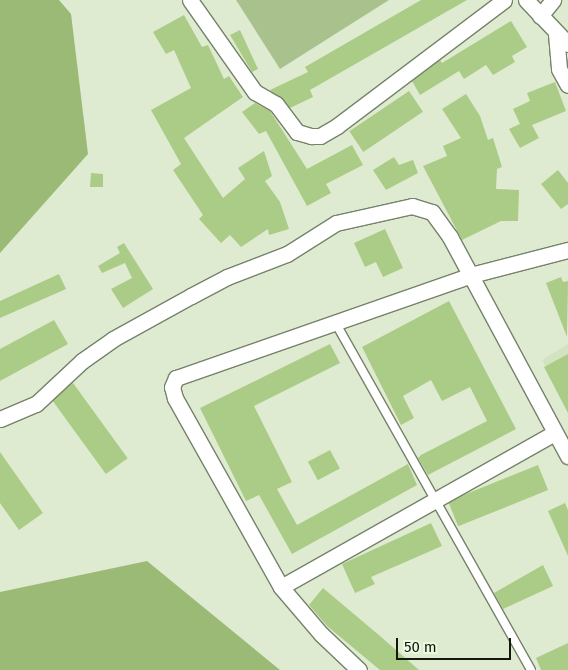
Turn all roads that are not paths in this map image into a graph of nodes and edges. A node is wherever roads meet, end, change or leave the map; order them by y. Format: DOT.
graph roads {
  1 [pos="190,0"];
  2 [pos="504,0"];
  3 [pos="526,0"];
  4 [pos="553,0"];
  5 [pos="540,16"];
  6 [pos="562,39"];
  7 [pos="568,85"];
  8 [pos="568,250"];
  9 [pos="471,275"];
  10 [pos="335,322"];
  11 [pos="0,419"];
  12 [pos="554,433"];
  13 [pos="568,456"];
  14 [pos="437,499"];
  15 [pos="282,587"];
  16 [pos="358,670"];
  17 [pos="531,670"];
  1 -- 2 [label="street"];
  3 -- 5 [label="street"];
  4 -- 5 [label="street"];
  5 -- 6 [label="street"];
  6 -- 7 [label="street"];
  8 -- 9 [label="street"];
  9 -- 10 [label="street"];
  9 -- 11 [label="street"];
  9 -- 12 [label="street"];
  10 -- 14 [label="lane"];
  10 -- 15 [label="street"];
  12 -- 13 [label="street"];
  12 -- 14 [label="street"];
  14 -- 15 [label="street"];
  14 -- 17 [label="lane"];
  15 -- 16 [label="street"];
}
